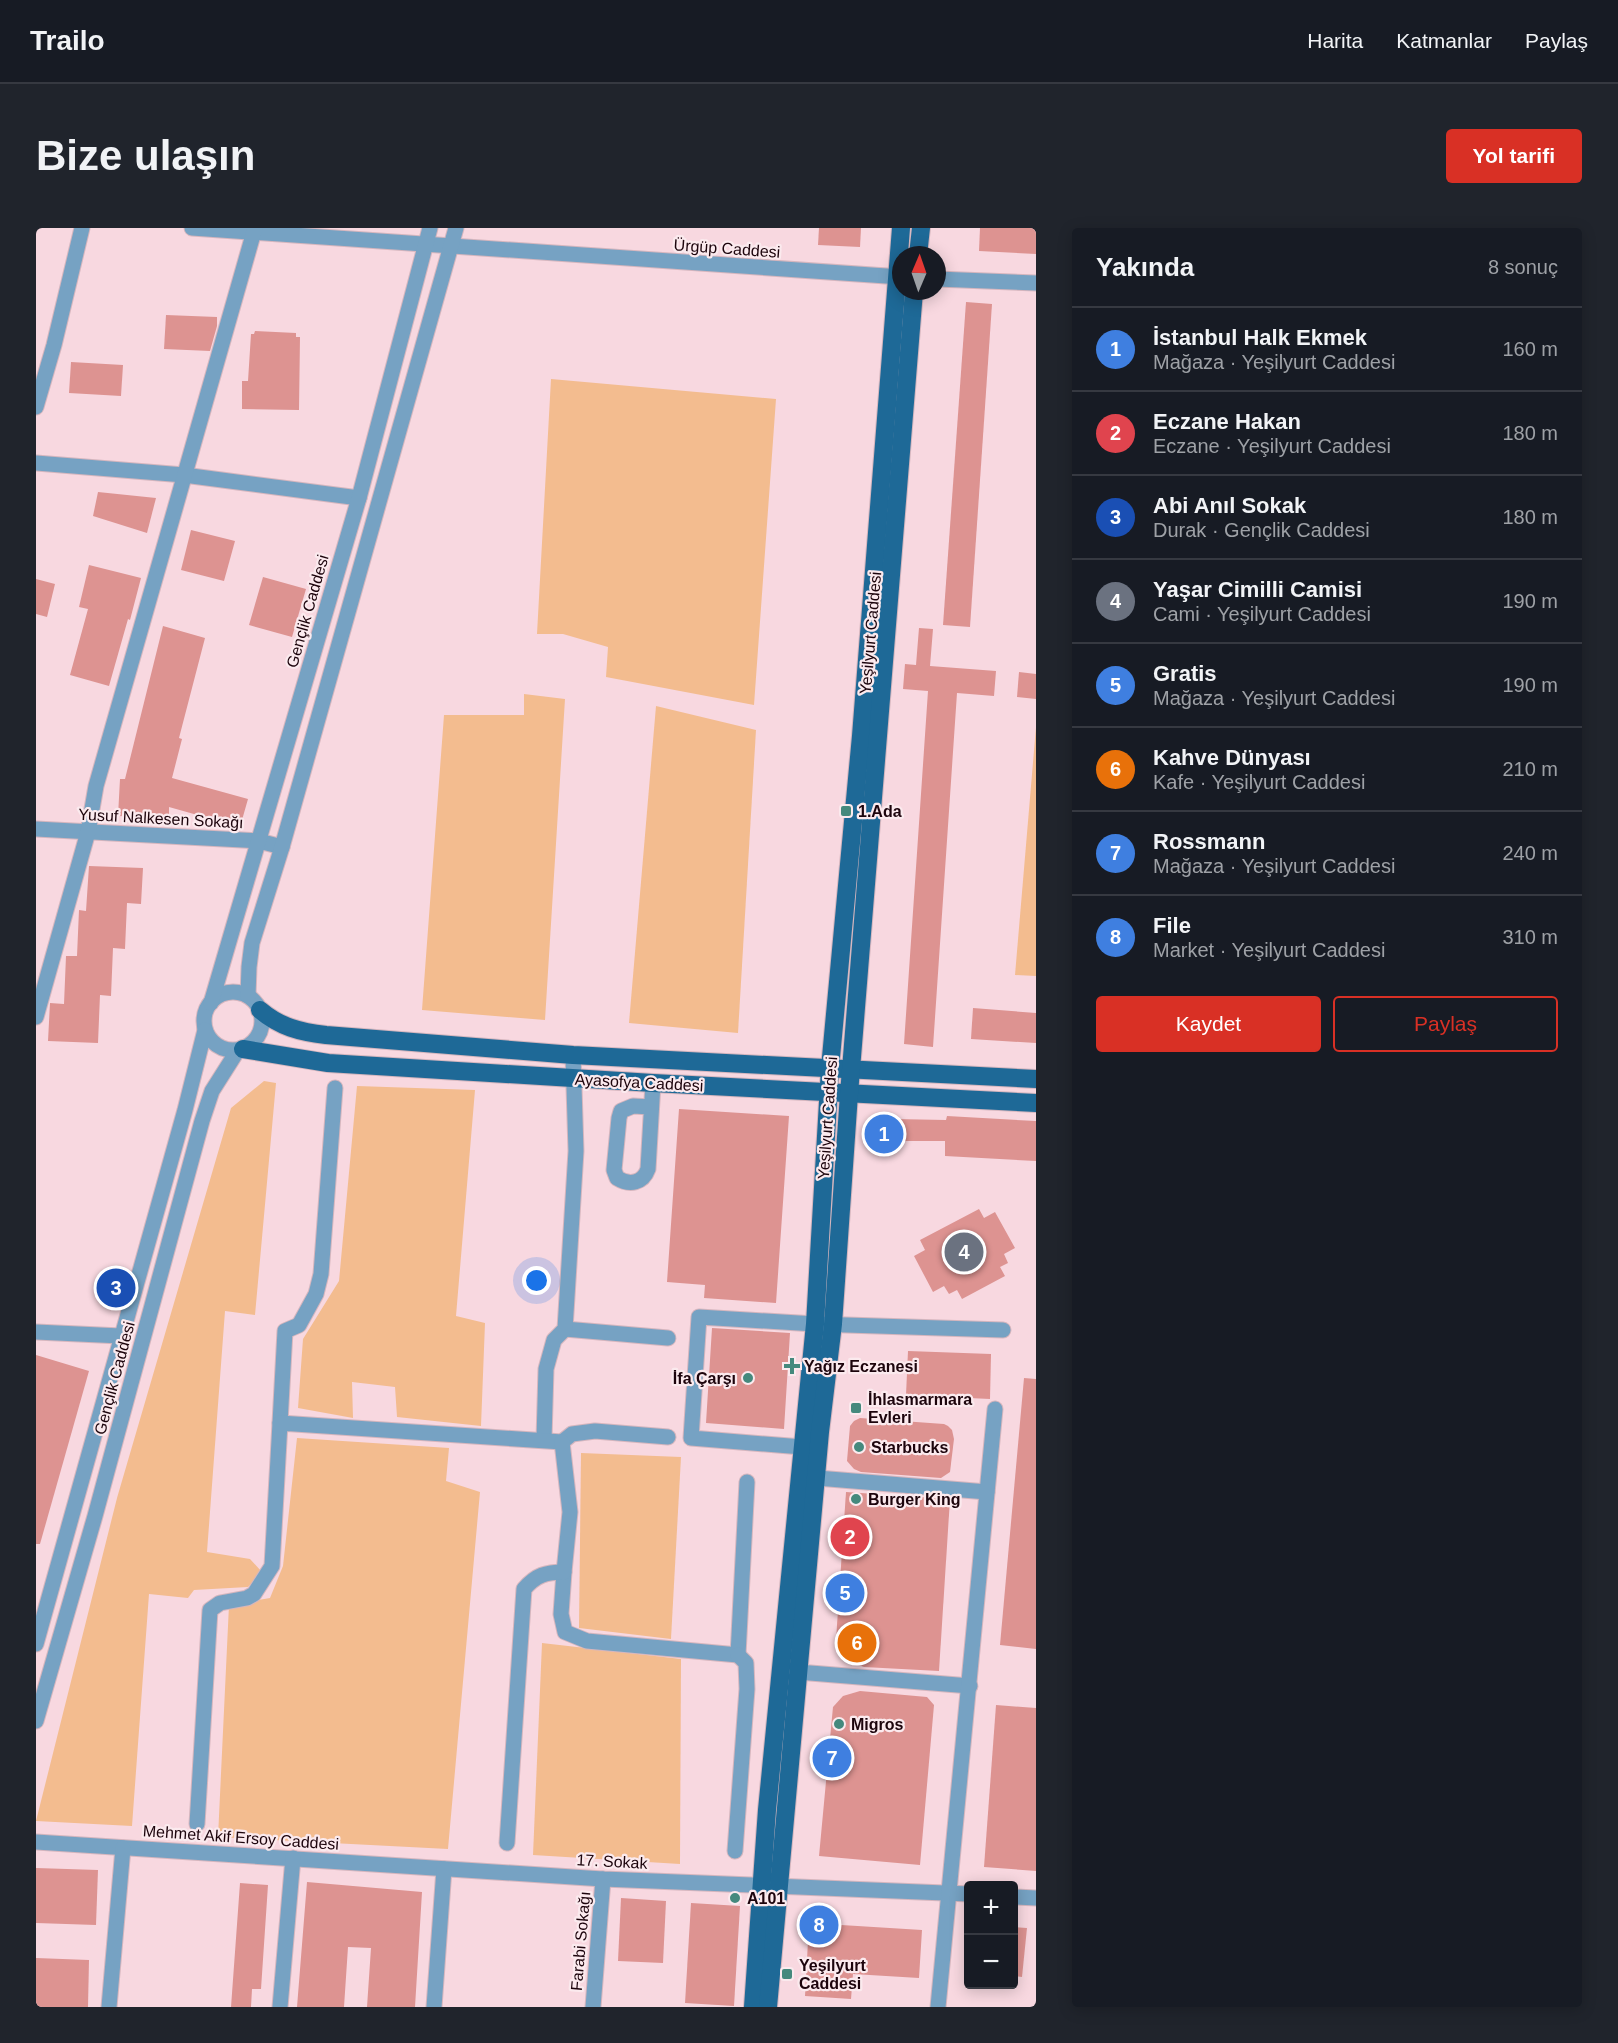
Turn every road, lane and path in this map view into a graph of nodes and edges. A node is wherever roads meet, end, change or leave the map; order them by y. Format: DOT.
graph roads {
  1 [pos="82,228"];
  2 [pos="192,228"];
  3 [pos="430,228"];
  4 [pos="456,228"];
  5 [pos="901,228"];
  6 [pos="921,228"];
  7 [pos="254,230"];
  8 [pos="425,245"];
  9 [pos="900,246"];
  10 [pos="919,246"];
  11 [pos="451,247"];
  12 [pos="892,277"];
  13 [pos="946,279"];
  14 [pos="1036,283"];
  15 [pos="898,300"];
  16 [pos="913,300"];
  17 [pos="36,407"];
  18 [pos="36,463"];
  19 [pos="184,475"];
  20 [pos="359,498"];
  21 [pos="878,642"];
  22 [pos="873,701"];
  23 [pos="36,829"];
  24 [pos="88,832"];
  25 [pos="259,841"];
  26 [pos="282,847"];
  27 [pos="211,1003"];
  28 [pos="254,1003"];
  29 [pos="36,1017"];
  30 [pos="205,1030"];
  31 [pos="241,1049"];
  32 [pos="573,1055"];
  33 [pos="830,1068"];
  34 [pos="852,1069"];
  35 [pos="572,1079"];
  36 [pos="1036,1079"];
  37 [pos="653,1083"];
  38 [pos="335,1088"];
  39 [pos="828,1093"];
  40 [pos="849,1094"];
  41 [pos="1036,1103"];
  42 [pos="651,1107"];
  43 [pos="814,1324"];
  44 [pos="833,1324"];
  45 [pos="565,1329"];
  46 [pos="1003,1330"];
  47 [pos="36,1332"];
  48 [pos="121,1336"];
  49 [pos="668,1338"];
  50 [pos="995,1410"];
  51 [pos="280,1423"];
  52 [pos="668,1437"];
  53 [pos="543,1439"];
  54 [pos="562,1442"];
  55 [pos="802,1447"];
  56 [pos="817,1478"];
  57 [pos="747,1482"];
  58 [pos="987,1492"];
  59 [pos="564,1572"];
  60 [pos="36,1644"];
  61 [pos="738,1655"];
  62 [pos="798,1672"];
  63 [pos="970,1686"];
  64 [pos="36,1721"];
  65 [pos="196,1824"];
  66 [pos="36,1842"];
  67 [pos="507,1843"];
  68 [pos="123,1848"];
  69 [pos="735,1851"];
  70 [pos="293,1858"];
  71 [pos="444,1869"];
  72 [pos="603,1879"];
  73 [pos="770,1885"];
  74 [pos="947,1893"];
  75 [pos="964,1894"];
  76 [pos="1018,1897"];
  77 [pos="1036,1898"];
  78 [pos="109,2007"];
  79 [pos="280,2007"];
  80 [pos="434,2007"];
  81 [pos="593,2007"];
  82 [pos="753,2007"];
  83 [pos="768,2007"];
  84 [pos="938,2007"];
  1 -- 17 [label="street"];
  2 -- 7 [label="street, Ürgüp Caddesi"];
  3 -- 8 [label="street, Gençlik Caddesi"];
  4 -- 11 [label="street"];
  5 -- 9 [label="main road, Yeşilyurt Caddesi"];
  6 -- 10 [label="main road"];
  7 -- 8 [label="street, Ürgüp Caddesi"];
  7 -- 19 [label="street"];
  8 -- 11 [label="street, Ürgüp Caddesi"];
  8 -- 20 [label="street, Gençlik Caddesi"];
  11 -- 12 [label="street, Ürgüp Caddesi"];
  11 -- 26 [label="street"];
  13 -- 14 [label="street"];
  15 -- 21 [label="main road, Yeşilyurt Caddesi"];
  16 -- 21 [label="main road, Yeşilyurt Caddesi"];
  18 -- 19 [label="street"];
  19 -- 20 [label="street"];
  19 -- 24 [label="street"];
  20 -- 25 [label="street, Gençlik Caddesi"];
  21 -- 22 [label="main road, Yeşilyurt Caddesi"];
  22 -- 33 [label="main road, Yeşilyurt Caddesi"];
  22 -- 34 [label="main road, Yeşilyurt Caddesi"];
  23 -- 24 [label="street, Yusuf Nalkesen Sokağı"];
  24 -- 25 [label="street, Yusuf Nalkesen Sokağı"];
  24 -- 29 [label="street"];
  25 -- 26 [label="street, Yusuf Nalkesen Sokağı"];
  25 -- 27 [label="street, Gençlik Caddesi"];
  26 -- 28 [label="street"];
  27 -- 28 [label="street"];
  27 -- 30 [label="street"];
  28 -- 31 [label="street"];
  28 -- 32 [label="main road, Ayasofya Caddesi"];
  30 -- 31 [label="street"];
  30 -- 48 [label="street, Gençlik Caddesi"];
  31 -- 35 [label="main road, Ayasofya Caddesi"];
  31 -- 64 [label="street, Gençlik Caddesi"];
  32 -- 33 [label="main road, Ayasofya Caddesi"];
  32 -- 35 [label="street"];
  33 -- 34 [label="main road, Ayasofya Caddesi"];
  33 -- 39 [label="main road, Yeşilyurt Caddesi"];
  34 -- 36 [label="main road, Ayasofya Caddesi"];
  34 -- 40 [label="main road, Yeşilyurt Caddesi"];
  35 -- 37 [label="main road, Ayasofya Caddesi"];
  35 -- 45 [label="street"];
  37 -- 39 [label="main road, Ayasofya Caddesi"];
  37 -- 42 [label="street"];
  38 -- 51 [label="street"];
  39 -- 40 [label="main road, Ayasofya Caddesi"];
  39 -- 43 [label="main road, Yeşilyurt Caddesi"];
  40 -- 41 [label="main road, Ayasofya Caddesi"];
  40 -- 44 [label="main road, Yeşilyurt Caddesi"];
  42 -- 42 [label="street"];
  43 -- 44 [label="street"];
  43 -- 55 [label="main road, Yeşilyurt Caddesi"];
  43 -- 55 [label="street"];
  44 -- 46 [label="street"];
  44 -- 56 [label="main road, Yeşilyurt Caddesi"];
  45 -- 49 [label="street"];
  45 -- 53 [label="street"];
  47 -- 48 [label="street"];
  48 -- 60 [label="street, Gençlik Caddesi"];
  50 -- 58 [label="street"];
  51 -- 53 [label="street"];
  51 -- 65 [label="street"];
  52 -- 54 [label="street"];
  53 -- 54 [label="street"];
  54 -- 59 [label="street"];
  55 -- 73 [label="main road, Yeşilyurt Caddesi"];
  56 -- 58 [label="street"];
  56 -- 62 [label="main road, Yeşilyurt Caddesi"];
  57 -- 61 [label="street"];
  58 -- 63 [label="street"];
  59 -- 61 [label="street"];
  59 -- 67 [label="street"];
  61 -- 69 [label="street"];
  62 -- 63 [label="street"];
  62 -- 73 [label="main road, Yeşilyurt Caddesi"];
  63 -- 74 [label="street"];
  66 -- 68 [label="street, Mehmet Akif Ersoy Caddesi"];
  68 -- 70 [label="street, Mehmet Akif Ersoy Caddesi"];
  68 -- 78 [label="street"];
  70 -- 71 [label="street, Mehmet Akif Ersoy Caddesi"];
  70 -- 79 [label="street"];
  71 -- 72 [label="street, 17. Sokak"];
  71 -- 80 [label="street"];
  72 -- 73 [label="street, 17. Sokak"];
  72 -- 81 [label="street, Farabi Sokağı"];
  73 -- 74 [label="street, 17. Sokak"];
  73 -- 82 [label="main road, Yeşilyurt Caddesi"];
  73 -- 83 [label="main road, Yeşilyurt Caddesi"];
  74 -- 75 [label="street, 17. Sokak"];
  74 -- 84 [label="street"];
  76 -- 77 [label="street"];
}
